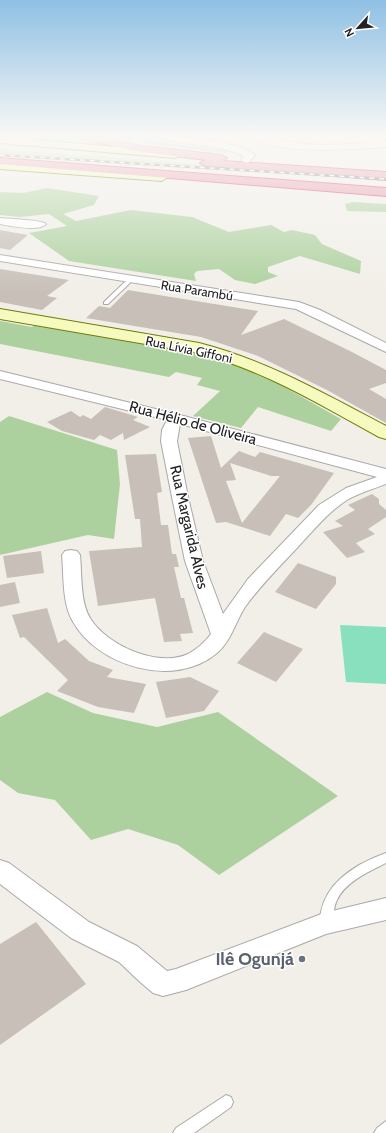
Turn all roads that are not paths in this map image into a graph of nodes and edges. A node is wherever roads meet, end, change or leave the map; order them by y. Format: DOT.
graph roads {
  1 [pos="346,189"];
  2 [pos="385,192"];
  3 [pos="0,220"];
  4 [pos="40,224"];
  5 [pos="0,258"];
  6 [pos="131,279"];
  7 [pos="106,303"];
  8 [pos="0,314"];
  9 [pos="386,348"];
  10 [pos="0,374"];
  11 [pos="175,418"];
  12 [pos="386,433"];
  13 [pos="386,474"];
  14 [pos="386,479"];
  15 [pos="71,555"];
  16 [pos="221,635"];
  17 [pos="386,858"];
  18 [pos="0,870"];
  19 [pos="386,909"];
  20 [pos="324,924"];
  21 [pos="226,1102"];
  22 [pos="386,1129"];
  23 [pos="181,1133"];
  24 [pos="382,1133"];
  1 -- 2 [label="highway"];
  3 -- 4 [label="street"];
  5 -- 6 [label="street, Rua Parambú"];
  6 -- 7 [label="lane"];
  6 -- 9 [label="street, Rua Parambú"];
  8 -- 12 [label="main road, Rua Lívia Giffoni"];
  10 -- 11 [label="street, Rua Hélio de Oliveira"];
  11 -- 13 [label="street, Rua Hélio de Oliveira"];
  11 -- 16 [label="street, Rua Margarida Alves"];
  14 -- 16 [label="street"];
  15 -- 16 [label="street"];
  17 -- 20 [label="lane"];
  18 -- 20 [label="street"];
  19 -- 20 [label="street"];
  21 -- 23 [label="lane"];
  22 -- 24 [label="lane"];
}
